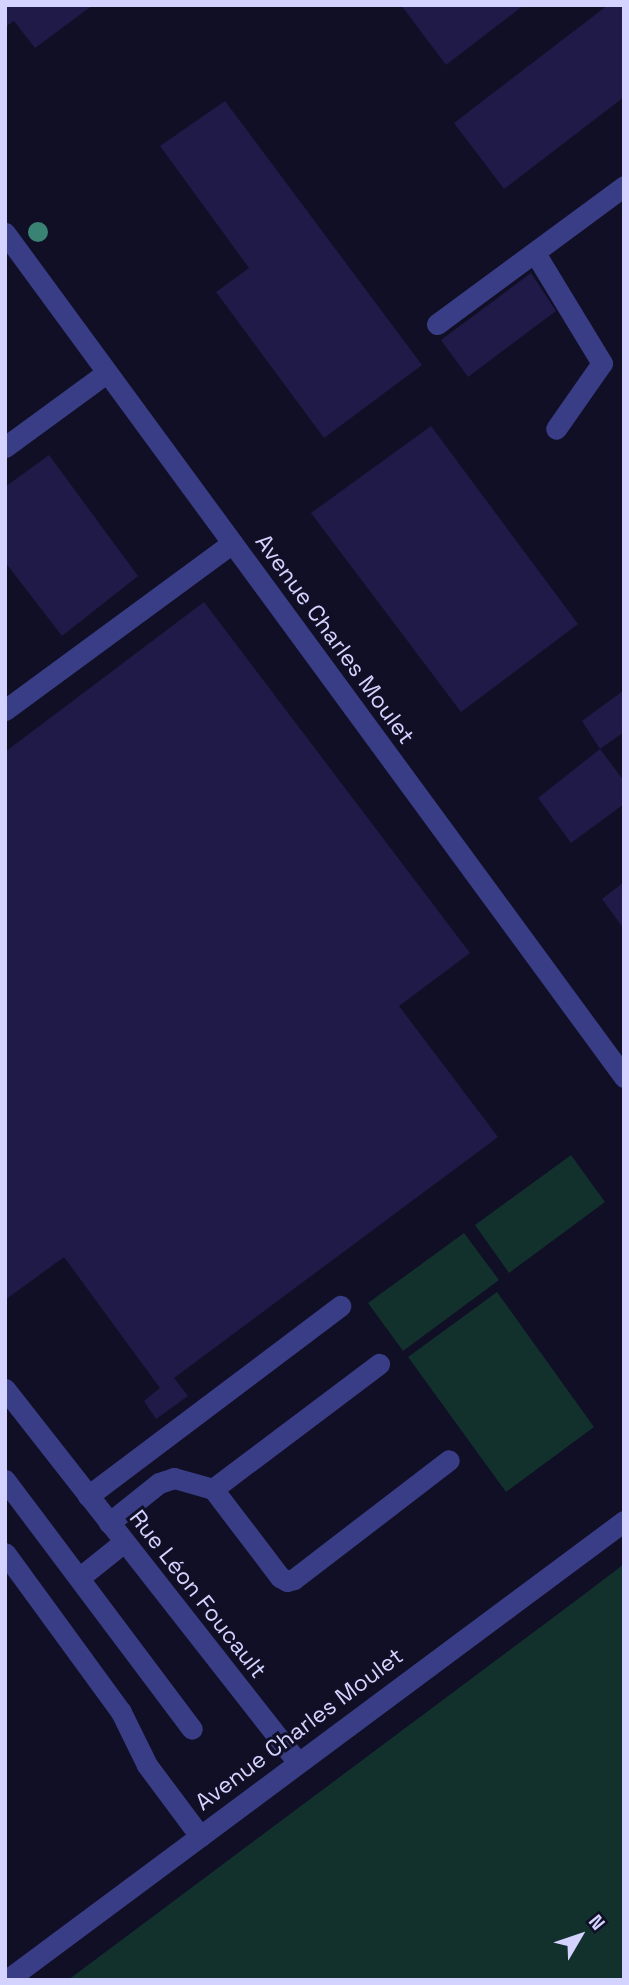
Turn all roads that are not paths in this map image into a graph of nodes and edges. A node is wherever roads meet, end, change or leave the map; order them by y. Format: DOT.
graph roads {
  1 [pos="624,186"];
  2 [pos="5,233"];
  3 [pos="535,253"];
  4 [pos="437,324"];
  5 [pos="106,373"];
  6 [pos="556,429"];
  7 [pos="5,447"];
  8 [pos="232,543"];
  9 [pos="5,710"];
  10 [pos="624,1077"];
  11 [pos="340,1306"];
  12 [pos="379,1364"];
  13 [pos="5,1389"];
  14 [pos="449,1460"];
  15 [pos="5,1480"];
  16 [pos="213,1489"];
  17 [pos="88,1496"];
  18 [pos="624,1521"];
  19 [pos="108,1523"];
  20 [pos="124,1542"];
  21 [pos="5,1553"];
  22 [pos="79,1578"];
  23 [pos="192,1729"];
  24 [pos="297,1762"];
  25 [pos="200,1836"];
  26 [pos="7,1980"];
  1 -- 3 [label="street"];
  2 -- 5 [label="street, Avenue Charles Moulet"];
  3 -- 4 [label="street"];
  3 -- 6 [label="street"];
  5 -- 7 [label="street"];
  5 -- 8 [label="street, Avenue Charles Moulet"];
  8 -- 9 [label="street"];
  8 -- 10 [label="street, Avenue Charles Moulet"];
  11 -- 17 [label="street"];
  12 -- 16 [label="street"];
  13 -- 17 [label="street, Rue Léon Foucault"];
  14 -- 16 [label="street"];
  15 -- 22 [label="street"];
  16 -- 19 [label="street"];
  17 -- 19 [label="street, Rue Léon Foucault"];
  18 -- 24 [label="street, Avenue Charles Moulet"];
  19 -- 20 [label="street, Rue Léon Foucault"];
  20 -- 22 [label="street"];
  20 -- 24 [label="street, Rue Léon Foucault"];
  21 -- 25 [label="street"];
  22 -- 23 [label="street"];
  24 -- 25 [label="street, Avenue Charles Moulet"];
  25 -- 26 [label="street, Avenue Charles Moulet"];
}
